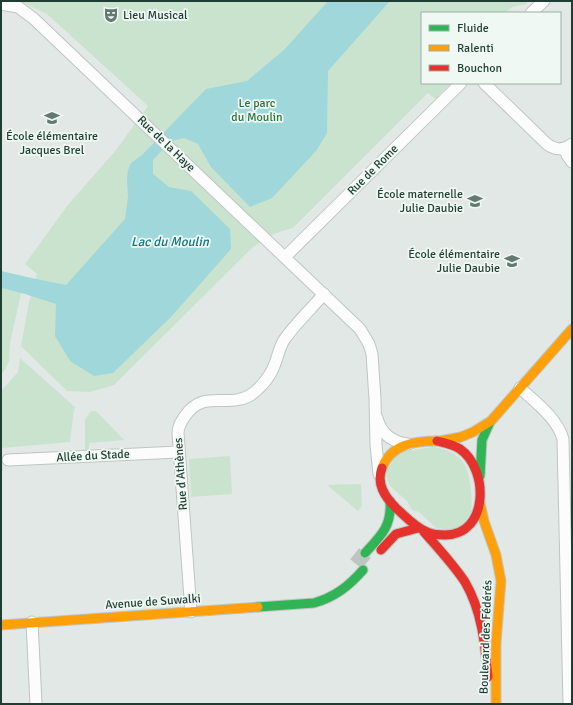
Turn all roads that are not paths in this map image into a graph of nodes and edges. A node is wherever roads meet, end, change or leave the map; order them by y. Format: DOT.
graph roads {
  1 [pos="544,1"];
  2 [pos="1,4"];
  3 [pos="533,12"];
  4 [pos="460,84"];
  5 [pos="485,84"];
  6 [pos="568,146"];
  7 [pos="572,162"];
  8 [pos="285,257"];
  9 [pos="324,294"];
  10 [pos="572,329"];
  11 [pos="520,388"];
  12 [pos="375,410"];
  13 [pos="491,421"];
  14 [pos="437,441"];
  15 [pos="408,444"];
  16 [pos="179,452"];
  17 [pos="8,460"];
  18 [pos="380,478"];
  19 [pos="480,479"];
  20 [pos="390,501"];
  21 [pos="479,501"];
  22 [pos="421,530"];
  23 [pos="568,537"];
  24 [pos="360,567"];
  25 [pos="191,612"];
  26 [pos="32,622"];
  27 [pos="1,624"];
  28 [pos="36,704"];
  29 [pos="491,704"];
  30 [pos="496,704"];
  31 [pos="569,704"];
  1 -- 3 [label="street"];
  2 -- 8 [label="street, Rue de la Haye"];
  4 -- 8 [label="street, Rue de Rome"];
  5 -- 6 [label="street"];
  6 -- 7 [label="street"];
  8 -- 9 [label="street, Rue de la Haye"];
  9 -- 12 [label="street, Rue de la Haye"];
  9 -- 16 [label="street, Rue d'Athènes"];
  10 -- 11 [label="street"];
  11 -- 13 [label="street"];
  11 -- 23 [label="street"];
  12 -- 15 [label="street"];
  12 -- 18 [label="street"];
  13 -- 14 [label="street"];
  13 -- 19 [label="street"];
  14 -- 15 [label="street"];
  14 -- 19 [label="street"];
  15 -- 18 [label="street"];
  16 -- 17 [label="street, Allée du Stade"];
  16 -- 25 [label="street, Rue d'Athènes"];
  18 -- 20 [label="street"];
  19 -- 21 [label="street"];
  20 -- 22 [label="street"];
  20 -- 22 [label="street"];
  21 -- 22 [label="street"];
  21 -- 30 [label="street, Boulevard des Fédérés"];
  22 -- 29 [label="street, Boulevard des Fédérés"];
  23 -- 31 [label="street"];
  24 -- 25 [label="street, Avenue de Suwalki"];
  25 -- 26 [label="street, Avenue de Suwalki"];
  26 -- 27 [label="street, Avenue de Suwalki"];
  26 -- 28 [label="street"];
}
